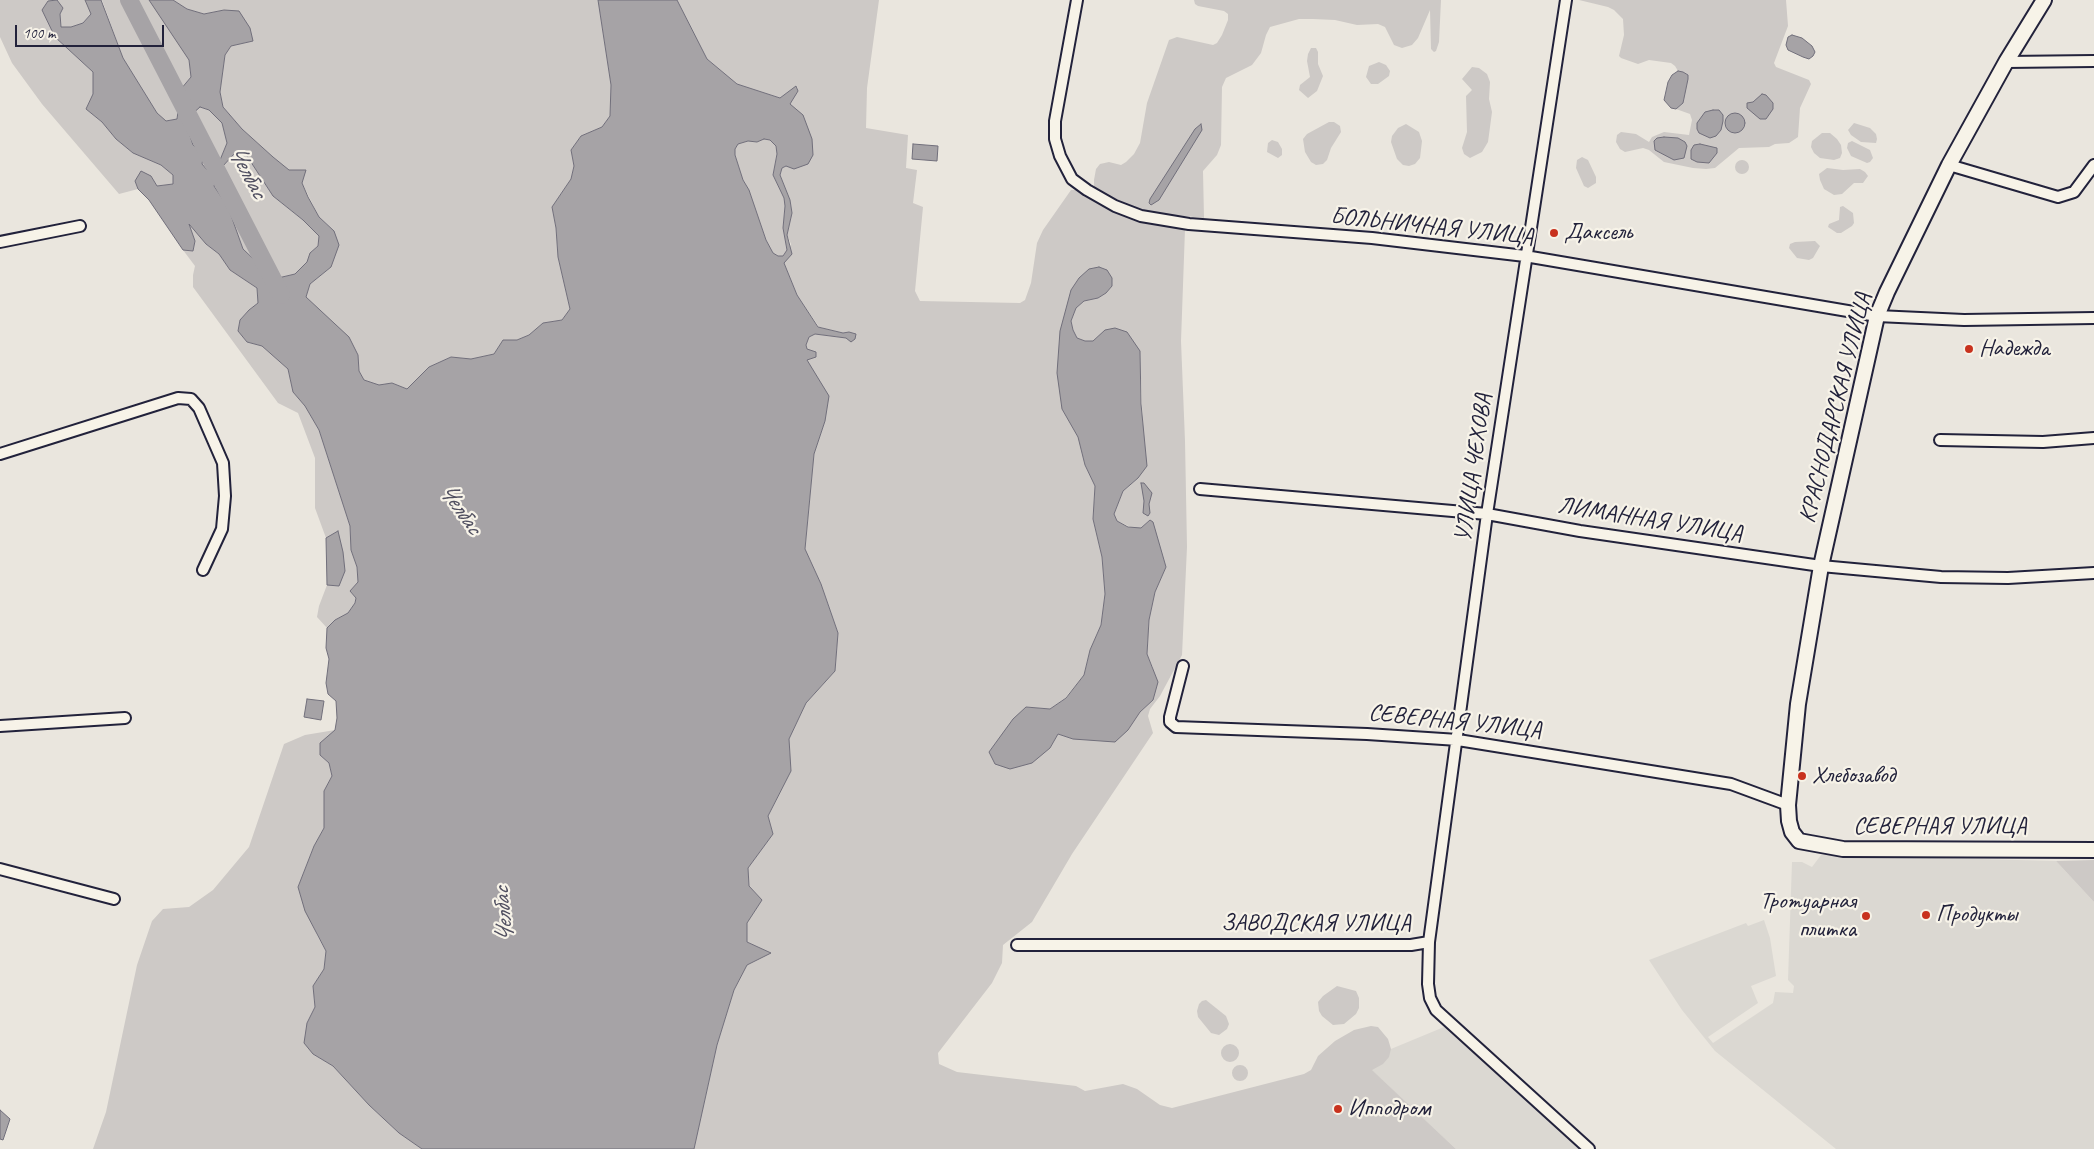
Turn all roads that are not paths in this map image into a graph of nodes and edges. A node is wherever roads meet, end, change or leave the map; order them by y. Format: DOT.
graph roads {
  1 [pos="1077,0"];
  2 [pos="1566,0"];
  3 [pos="2044,0"];
  4 [pos="2094,61"];
  5 [pos="2006,62"];
  6 [pos="2094,164"];
  7 [pos="1949,165"];
  8 [pos="80,226"];
  9 [pos="0,242"];
  10 [pos="1526,256"];
  11 [pos="1877,316"];
  12 [pos="2094,318"];
  13 [pos="2094,438"];
  14 [pos="1940,440"];
  15 [pos="0,454"];
  16 [pos="1200,489"];
  17 [pos="1487,514"];
  18 [pos="1821,566"];
  19 [pos="203,570"];
  20 [pos="2094,573"];
  21 [pos="1183,666"];
  22 [pos="125,718"];
  23 [pos="0,726"];
  24 [pos="1458,740"];
  25 [pos="1788,805"];
  26 [pos="1792,832"];
  27 [pos="2094,850"];
  28 [pos="0,869"];
  29 [pos="114,899"];
  30 [pos="1429,942"];
  31 [pos="1017,945"];
  32 [pos="1589,1149"];
  1 -- 10 [label="street, БОЛЬНИЧНАЯ УЛИЦА"];
  2 -- 10 [label="street, УЛИЦА ЧЕХОВА"];
  3 -- 5 [label="street, КРАСНОДАРСКАЯ УЛИЦА"];
  4 -- 5 [label="street"];
  5 -- 7 [label="street, КРАСНОДАРСКАЯ УЛИЦА"];
  6 -- 7 [label="street"];
  7 -- 11 [label="street, КРАСНОДАРСКАЯ УЛИЦА"];
  8 -- 9 [label="street"];
  10 -- 11 [label="street, БОЛЬНИЧНАЯ УЛИЦА"];
  10 -- 17 [label="street, УЛИЦА ЧЕХОВА"];
  11 -- 12 [label="street, БОЛЬНИЧНАЯ УЛИЦА"];
  11 -- 18 [label="street, КРАСНОДАРСКАЯ УЛИЦА"];
  13 -- 14 [label="street"];
  15 -- 19 [label="street"];
  16 -- 17 [label="street, ЛИМАННАЯ УЛИЦА"];
  17 -- 18 [label="street, ЛИМАННАЯ УЛИЦА"];
  17 -- 24 [label="street, УЛИЦА ЧЕХОВА"];
  18 -- 20 [label="street, ЛИМАННАЯ УЛИЦА"];
  18 -- 25 [label="street, КРАСНОДАРСКАЯ УЛИЦА"];
  21 -- 24 [label="street, СЕВЕРНАЯ УЛИЦА"];
  22 -- 23 [label="street"];
  24 -- 25 [label="street, СЕВЕРНАЯ УЛИЦА"];
  24 -- 30 [label="street, УЛИЦА ЧЕХОВА"];
  25 -- 26 [label="street, КРАСНОДАРСКАЯ УЛИЦА"];
  26 -- 27 [label="street, СЕВЕРНАЯ УЛИЦА"];
  28 -- 29 [label="street"];
  30 -- 31 [label="street, ЗАВОДСКАЯ УЛИЦА"];
  30 -- 32 [label="street, ЗАВОДСКАЯ УЛИЦА"];
}
